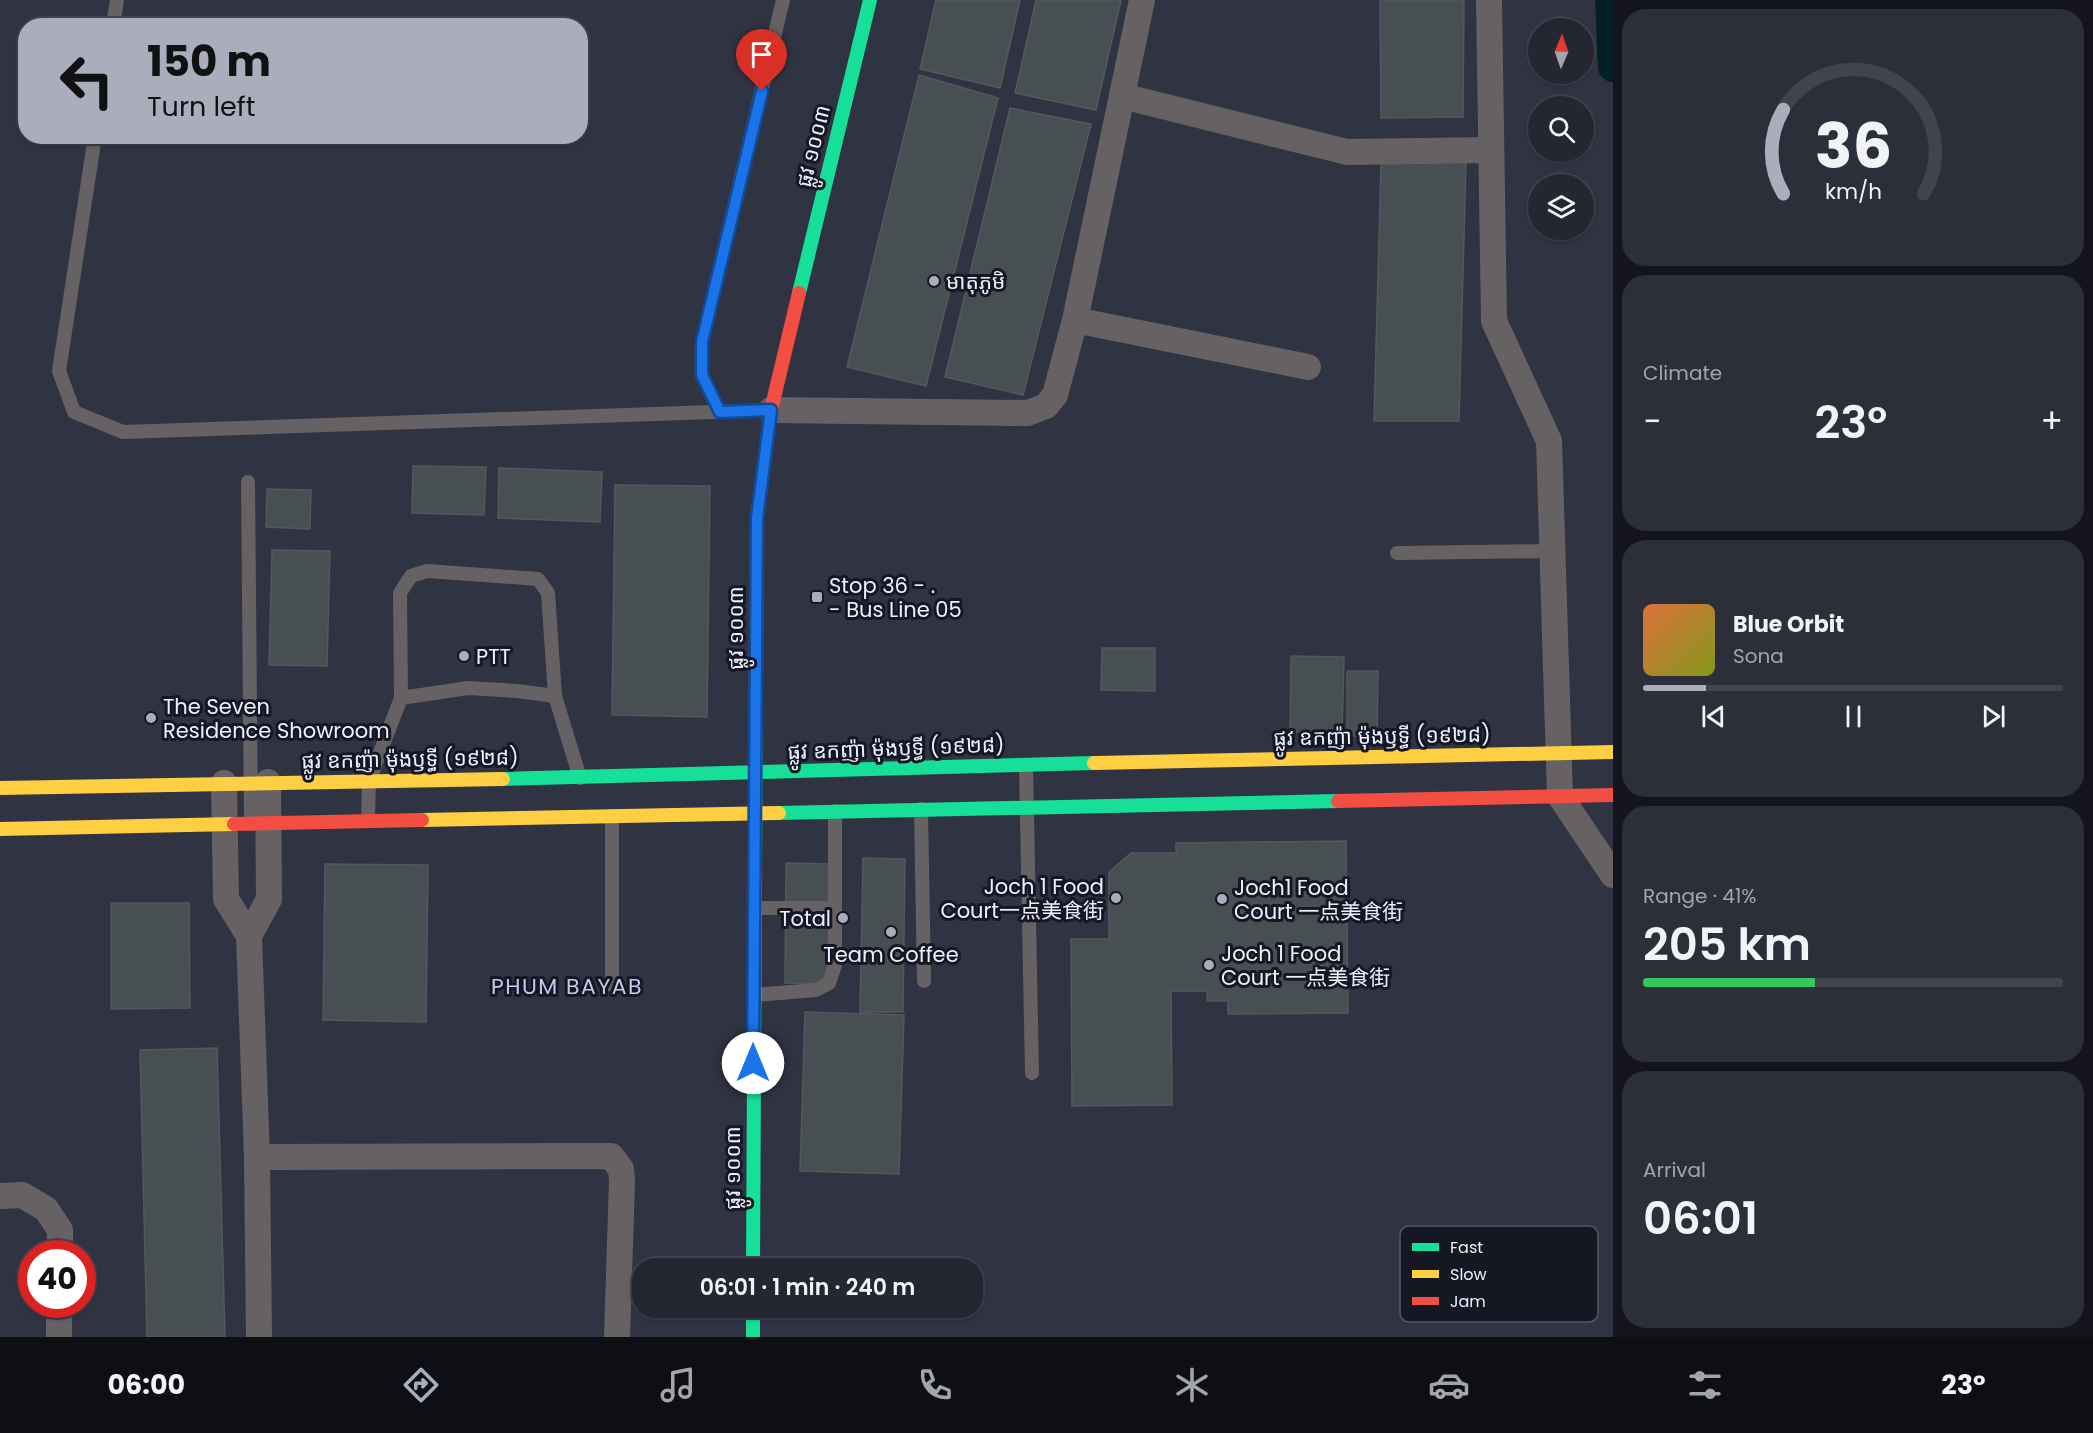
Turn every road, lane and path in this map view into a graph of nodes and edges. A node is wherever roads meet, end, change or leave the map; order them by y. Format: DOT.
graph roads {
  1 [pos="117,0"];
  2 [pos="783,0"];
  3 [pos="870,0"];
  4 [pos="1142,0"];
  5 [pos="1489,0"];
  6 [pos="114,18"];
  7 [pos="1122,96"];
  8 [pos="94,144"];
  9 [pos="1491,150"];
  10 [pos="1075,320"];
  11 [pos="1308,367"];
  12 [pos="771,410"];
  13 [pos="720,412"];
  14 [pos="248,482"];
  15 [pos="1554,551"];
  16 [pos="1396,553"];
  17 [pos="555,696"];
  18 [pos="401,698"];
  19 [pos="1613,752"];
  20 [pos="1559,753"];
  21 [pos="1026,765"];
  22 [pos="755,774"];
  23 [pos="580,778"];
  24 [pos="369,781"];
  25 [pos="259,782"];
  26 [pos="224,783"];
  27 [pos="0,788"];
  28 [pos="1613,795"];
  29 [pos="1560,796"];
  30 [pos="1026,807"];
  31 [pos="921,809"];
  32 [pos="835,811"];
  33 [pos="754,813"];
  34 [pos="612,816"];
  35 [pos="368,821"];
  36 [pos="260,823"];
  37 [pos="225,824"];
  38 [pos="0,829"];
  39 [pos="1613,875"];
  40 [pos="754,908"];
  41 [pos="835,908"];
  42 [pos="249,936"];
  43 [pos="924,981"];
  44 [pos="612,985"];
  45 [pos="753,995"];
  46 [pos="1032,1073"];
  47 [pos="257,1157"];
  48 [pos="0,1196"];
  49 [pos="60,1240"];
  50 [pos="753,1258"];
  51 [pos="59,1318"];
  52 [pos="753,1318"];
  53 [pos="59,1337"];
  54 [pos="259,1337"];
  55 [pos="617,1337"];
  56 [pos="753,1337"];
  1 -- 6 [label="lane"];
  2 -- 13 [label="lane"];
  3 -- 12 [label="main road, ផ្លូវ ១០០៣"];
  4 -- 7 [label="street"];
  5 -- 9 [label="street"];
  7 -- 9 [label="street"];
  7 -- 10 [label="street"];
  8 -- 13 [label="lane"];
  9 -- 15 [label="street"];
  10 -- 11 [label="street"];
  10 -- 12 [label="street"];
  12 -- 13 [label="lane"];
  12 -- 22 [label="main road, ផ្លូវ ១០០៣"];
  14 -- 25 [label="lane"];
  15 -- 16 [label="lane"];
  15 -- 20 [label="street"];
  17 -- 18 [label="lane"];
  17 -- 18 [label="lane"];
  17 -- 23 [label="lane"];
  18 -- 24 [label="lane"];
  19 -- 20 [label="main road, ផ្លូវ ឧកញ៉ា ម៉ុងឫទ្ធី (១៩២៨)"];
  20 -- 21 [label="main road, ផ្លូវ ឧកញ៉ា ម៉ុងឫទ្ធី (១៩២៨)"];
  20 -- 29 [label="street"];
  21 -- 22 [label="main road, ផ្លូវ ឧកញ៉ា ម៉ុងឫទ្ធី (១៩២៨)"];
  21 -- 30 [label="lane"];
  22 -- 23 [label="main road, ផ្លូវ ឧកញ៉ា ម៉ុងឫទ្ធី (១៩២៨)"];
  22 -- 33 [label="main road, ផ្លូវ ១០០៣"];
  23 -- 24 [label="main road, ផ្លូវ ឧកញ៉ា ម៉ុងឫទ្ធី (១៩២៨)"];
  24 -- 25 [label="main road, ផ្លូវ ឧកញ៉ា ម៉ុងឫទ្ធី (១៩២៨)"];
  24 -- 35 [label="lane"];
  25 -- 26 [label="main road, ផ្លូវ ឧកញ៉ា ម៉ុងឫទ្ធី (១៩២៨)"];
  25 -- 36 [label="street"];
  26 -- 27 [label="main road, ផ្លូវ ឧកញ៉ា ម៉ុងឫទ្ធី (១៩២៨)"];
  26 -- 37 [label="street"];
  28 -- 29 [label="main road"];
  29 -- 30 [label="main road"];
  29 -- 39 [label="street"];
  30 -- 31 [label="main road"];
  30 -- 46 [label="lane"];
  31 -- 32 [label="main road"];
  31 -- 43 [label="lane"];
  32 -- 33 [label="main road"];
  32 -- 41 [label="lane"];
  33 -- 34 [label="main road"];
  33 -- 40 [label="main road, ផ្លូវ ១០០៣"];
  34 -- 35 [label="main road"];
  34 -- 44 [label="lane"];
  35 -- 36 [label="main road"];
  36 -- 37 [label="main road"];
  36 -- 42 [label="street"];
  37 -- 38 [label="main road"];
  37 -- 42 [label="street"];
  40 -- 41 [label="lane"];
  40 -- 45 [label="main road, ផ្លូវ ១០០៣"];
  41 -- 45 [label="lane"];
  42 -- 47 [label="street"];
  45 -- 50 [label="main road, ផ្លូវ ១០០៣"];
  47 -- 54 [label="street"];
  47 -- 55 [label="street"];
  48 -- 49 [label="street"];
  51 -- 53 [label="street"];
  52 -- 56 [label="main road"];
}
